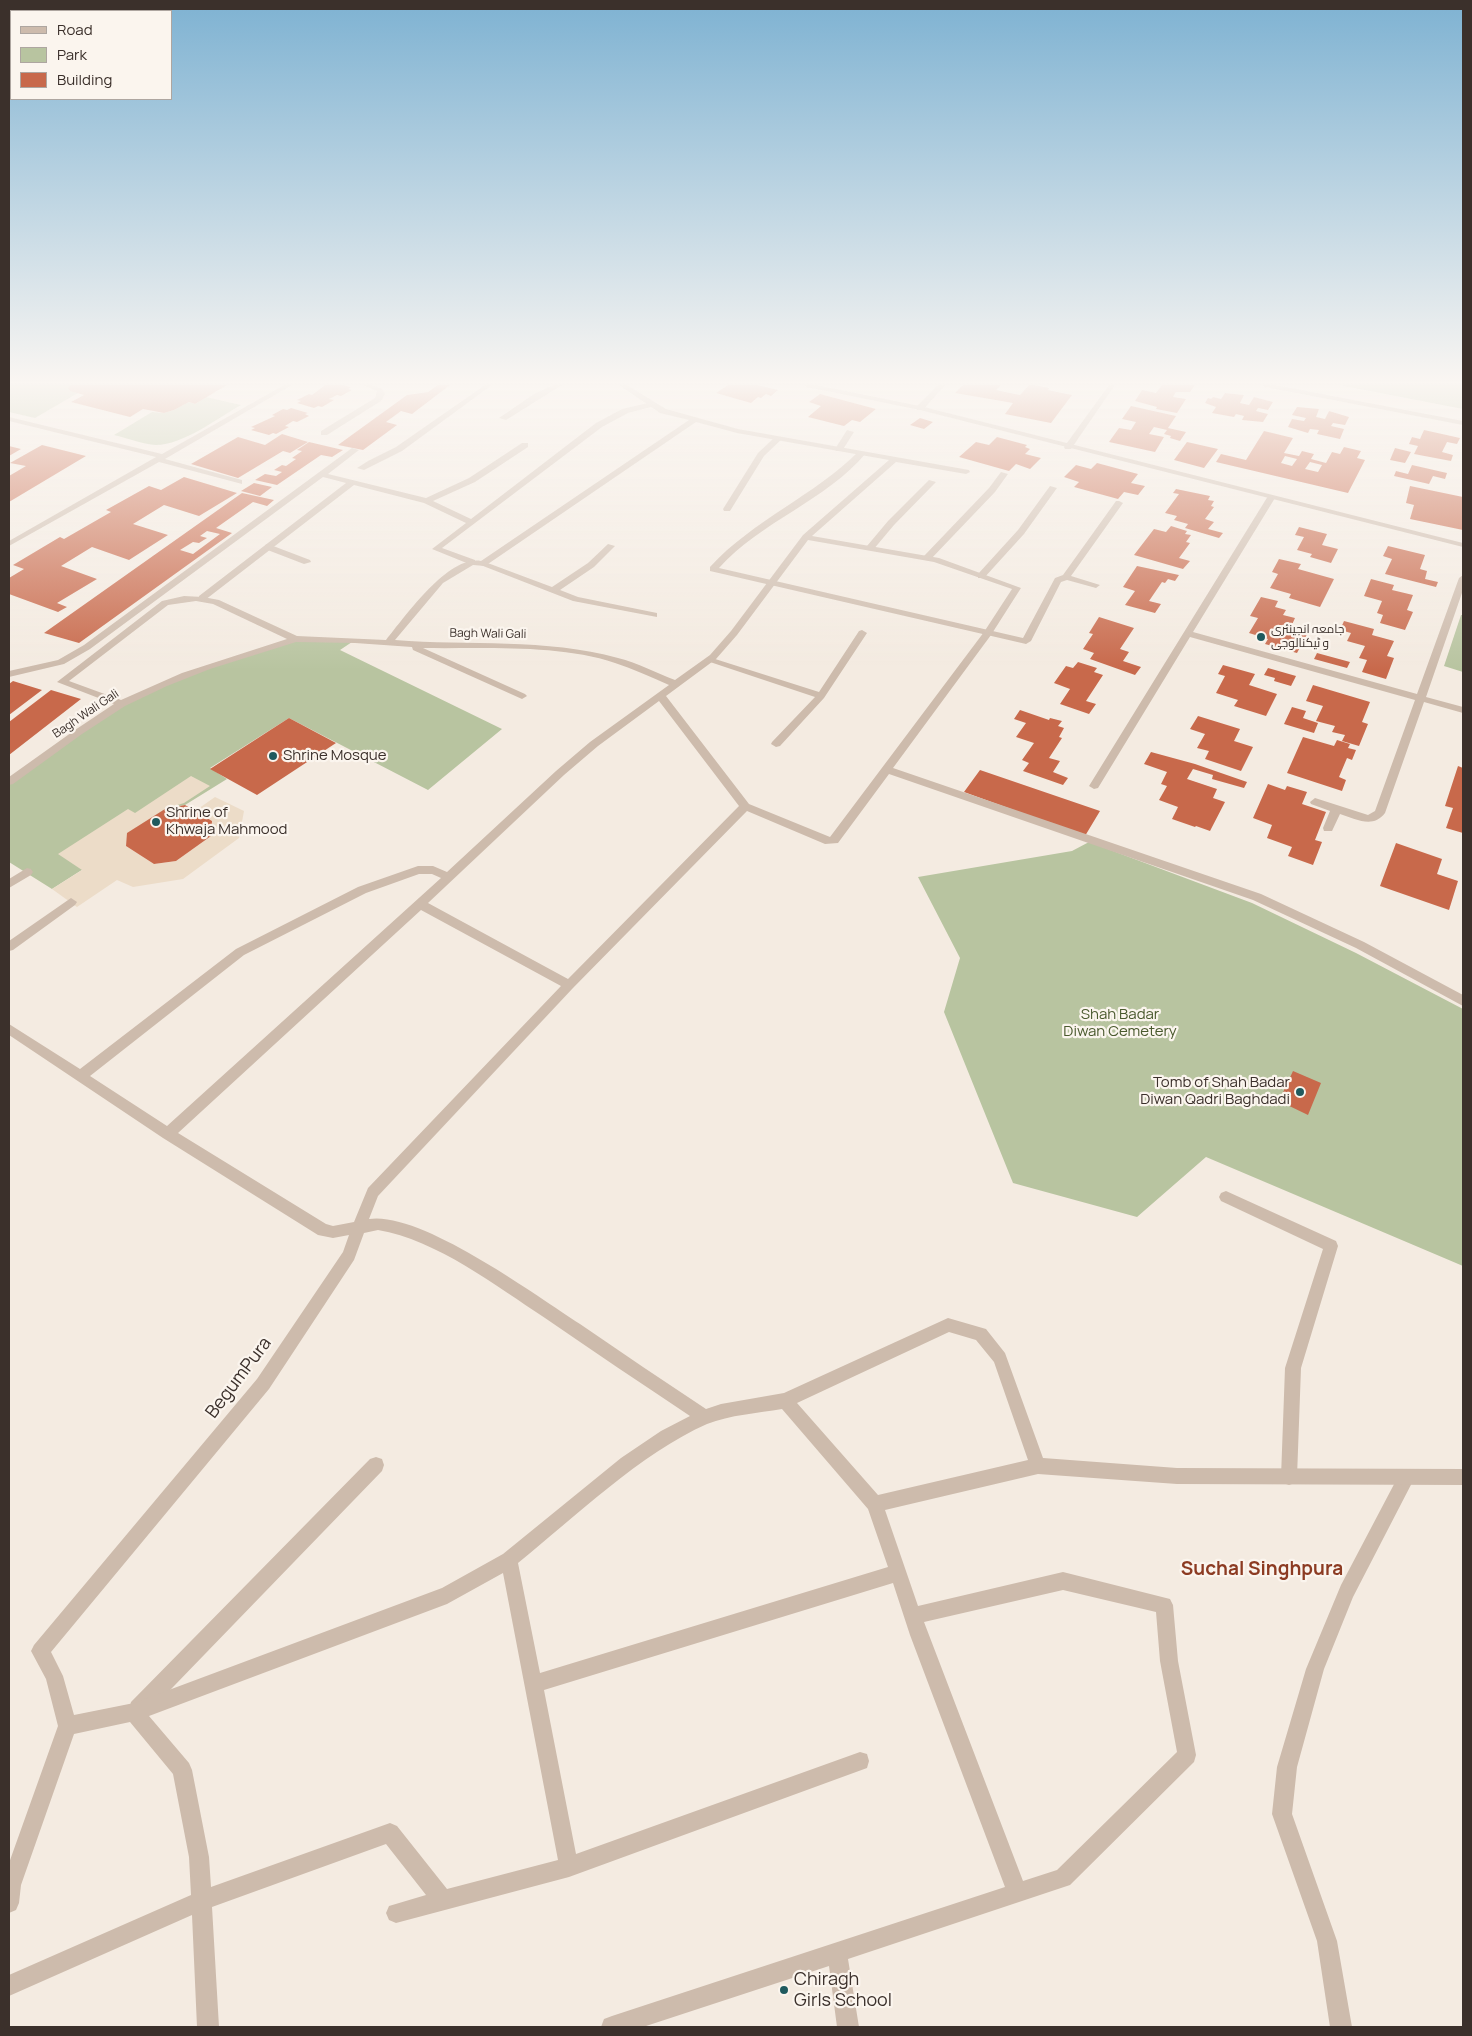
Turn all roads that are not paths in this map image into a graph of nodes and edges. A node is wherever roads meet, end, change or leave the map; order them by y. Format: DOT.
graph roads {
  1 [pos="119,480"];
  2 [pos="233,480"];
  3 [pos="315,480"];
  4 [pos="346,480"];
  5 [pos="472,480"];
  6 [pos="527,480"];
  7 [pos="607,480"];
  8 [pos="745,480"];
  9 [pos="833,480"];
  10 [pos="871,480"];
  11 [pos="999,480"];
  12 [pos="1199,480"];
  13 [pos="239,482"];
  14 [pos="353,482"];
  15 [pos="932,482"];
  16 [pos="1052,488"];
  17 [pos="1271,498"];
  18 [pos="427,501"];
  19 [pos="1119,503"];
  20 [pos="727,509"];
  21 [pos="471,522"];
  22 [pos="806,537"];
  23 [pos="11,540"];
  24 [pos="1463,545"];
  25 [pos="611,546"];
  26 [pos="268,547"];
  27 [pos="870,548"];
  28 [pos="927,558"];
  29 [pos="307,562"];
  30 [pos="477,563"];
  31 [pos="982,576"];
  32 [pos="1066,577"];
  33 [pos="1463,578"];
  34 [pos="773,582"];
  35 [pos="1096,585"];
  36 [pos="552,591"];
  37 [pos="202,598"];
  38 [pos="654,615"];
  39 [pos="862,633"];
  40 [pos="1188,633"];
  41 [pos="988,634"];
  42 [pos="296,639"];
  43 [pos="388,643"];
  44 [pos="409,645"];
  45 [pos="709,660"];
  46 [pos="9,674"];
  47 [pos="675,684"];
  48 [pos="660,695"];
  49 [pos="522,696"];
  50 [pos="821,696"];
  51 [pos="1420,698"];
  52 [pos="122,704"];
  53 [pos="1463,710"];
  54 [pos="776,744"];
  55 [pos="886,769"];
  56 [pos="9,782"];
  57 [pos="1094,786"];
  58 [pos="1315,802"];
  59 [pos="745,806"];
  60 [pos="1336,810"];
  61 [pos="1328,828"];
  62 [pos="27,872"];
  63 [pos="449,877"];
  64 [pos="9,884"];
  65 [pos="71,902"];
  66 [pos="420,904"];
  67 [pos="9,947"];
  68 [pos="569,985"];
  69 [pos="1463,1001"];
  70 [pos="9,1030"];
  71 [pos="81,1076"];
  72 [pos="168,1134"];
  73 [pos="1226,1198"];
  74 [pos="359,1227"];
  75 [pos="785,1401"];
  76 [pos="705,1417"];
  77 [pos="376,1464"];
  78 [pos="1038,1466"];
  79 [pos="1289,1476"];
  80 [pos="1407,1477"];
  81 [pos="1463,1477"];
  82 [pos="875,1504"];
  83 [pos="509,1560"];
  84 [pos="898,1573"];
  85 [pos="913,1616"];
  86 [pos="534,1684"];
  87 [pos="134,1712"];
  88 [pos="67,1726"];
  89 [pos="860,1761"];
  90 [pos="569,1868"];
  91 [pos="1017,1894"];
  92 [pos="202,1900"];
  93 [pos="444,1901"];
  94 [pos="9,1903"];
  95 [pos="396,1913"];
  96 [pos="837,1953"];
  97 [pos="9,1986"];
  98 [pos="208,2027"];
  99 [pos="612,2027"];
  100 [pos="848,2027"];
  101 [pos="1340,2027"];
  1 -- 23 [label="street"];
  2 -- 13 [label="street"];
  3 -- 46 [label="street"];
  4 -- 14 [label="street"];
  5 -- 18 [label="street"];
  6 -- 21 [label="street"];
  7 -- 30 [label="street"];
  8 -- 20 [label="street"];
  9 -- 34 [label="street"];
  10 -- 22 [label="street"];
  11 -- 28 [label="street"];
  12 -- 17 [label="street"];
  14 -- 18 [label="street"];
  14 -- 26 [label="street"];
  15 -- 27 [label="street"];
  16 -- 31 [label="street"];
  17 -- 24 [label="street"];
  17 -- 40 [label="street"];
  18 -- 21 [label="street"];
  19 -- 32 [label="street"];
  21 -- 30 [label="street"];
  22 -- 27 [label="street"];
  22 -- 34 [label="street"];
  25 -- 36 [label="street"];
  26 -- 29 [label="street"];
  26 -- 37 [label="street"];
  27 -- 28 [label="street"];
  28 -- 31 [label="street"];
  30 -- 36 [label="street"];
  30 -- 43 [label="street"];
  31 -- 41 [label="street"];
  32 -- 35 [label="street"];
  32 -- 41 [label="street"];
  33 -- 51 [label="street"];
  34 -- 41 [label="street"];
  34 -- 45 [label="street"];
  36 -- 38 [label="street"];
  37 -- 42 [label="street, Bagh Wali Gali"];
  37 -- 52 [label="street, Bagh Wali Gali"];
  39 -- 50 [label="street"];
  40 -- 51 [label="street"];
  40 -- 57 [label="street"];
  41 -- 55 [label="street"];
  42 -- 43 [label="street, Bagh Wali Gali"];
  42 -- 52 [label="street, Bagh Wali Gali"];
  43 -- 44 [label="street, Bagh Wali Gali"];
  44 -- 47 [label="street, Bagh Wali Gali"];
  44 -- 49 [label="street"];
  45 -- 47 [label="street"];
  45 -- 50 [label="street"];
  47 -- 48 [label="street"];
  48 -- 59 [label="street"];
  48 -- 63 [label="street"];
  50 -- 54 [label="street"];
  51 -- 53 [label="street"];
  51 -- 60 [label="street"];
  52 -- 56 [label="street, Bagh Wali Gali"];
  55 -- 59 [label="street"];
  55 -- 69 [label="street"];
  58 -- 60 [label="street"];
  59 -- 68 [label="street"];
  60 -- 61 [label="street"];
  62 -- 64 [label="street"];
  63 -- 66 [label="street"];
  63 -- 71 [label="street"];
  65 -- 67 [label="street"];
  66 -- 68 [label="street"];
  66 -- 72 [label="street"];
  68 -- 74 [label="street"];
  70 -- 71 [label="street"];
  71 -- 72 [label="street"];
  72 -- 74 [label="street"];
  73 -- 79 [label="street"];
  74 -- 76 [label="street"];
  74 -- 88 [label="street, BegumPura"];
  75 -- 76 [label="street"];
  75 -- 78 [label="street"];
  75 -- 82 [label="street"];
  76 -- 83 [label="street"];
  77 -- 87 [label="street"];
  78 -- 79 [label="street"];
  78 -- 82 [label="street"];
  79 -- 80 [label="street"];
  80 -- 81 [label="street"];
  80 -- 101 [label="street"];
  82 -- 84 [label="street"];
  83 -- 86 [label="street"];
  83 -- 87 [label="street"];
  84 -- 85 [label="street"];
  84 -- 86 [label="street"];
  85 -- 91 [label="street"];
  85 -- 91 [label="street"];
  86 -- 90 [label="street"];
  87 -- 88 [label="street"];
  87 -- 92 [label="street"];
  88 -- 94 [label="street"];
  89 -- 90 [label="street"];
  90 -- 93 [label="street"];
  91 -- 96 [label="street"];
  92 -- 93 [label="street"];
  92 -- 97 [label="street"];
  92 -- 98 [label="street"];
  93 -- 95 [label="street"];
  96 -- 99 [label="street"];
  96 -- 100 [label="street"];
}
